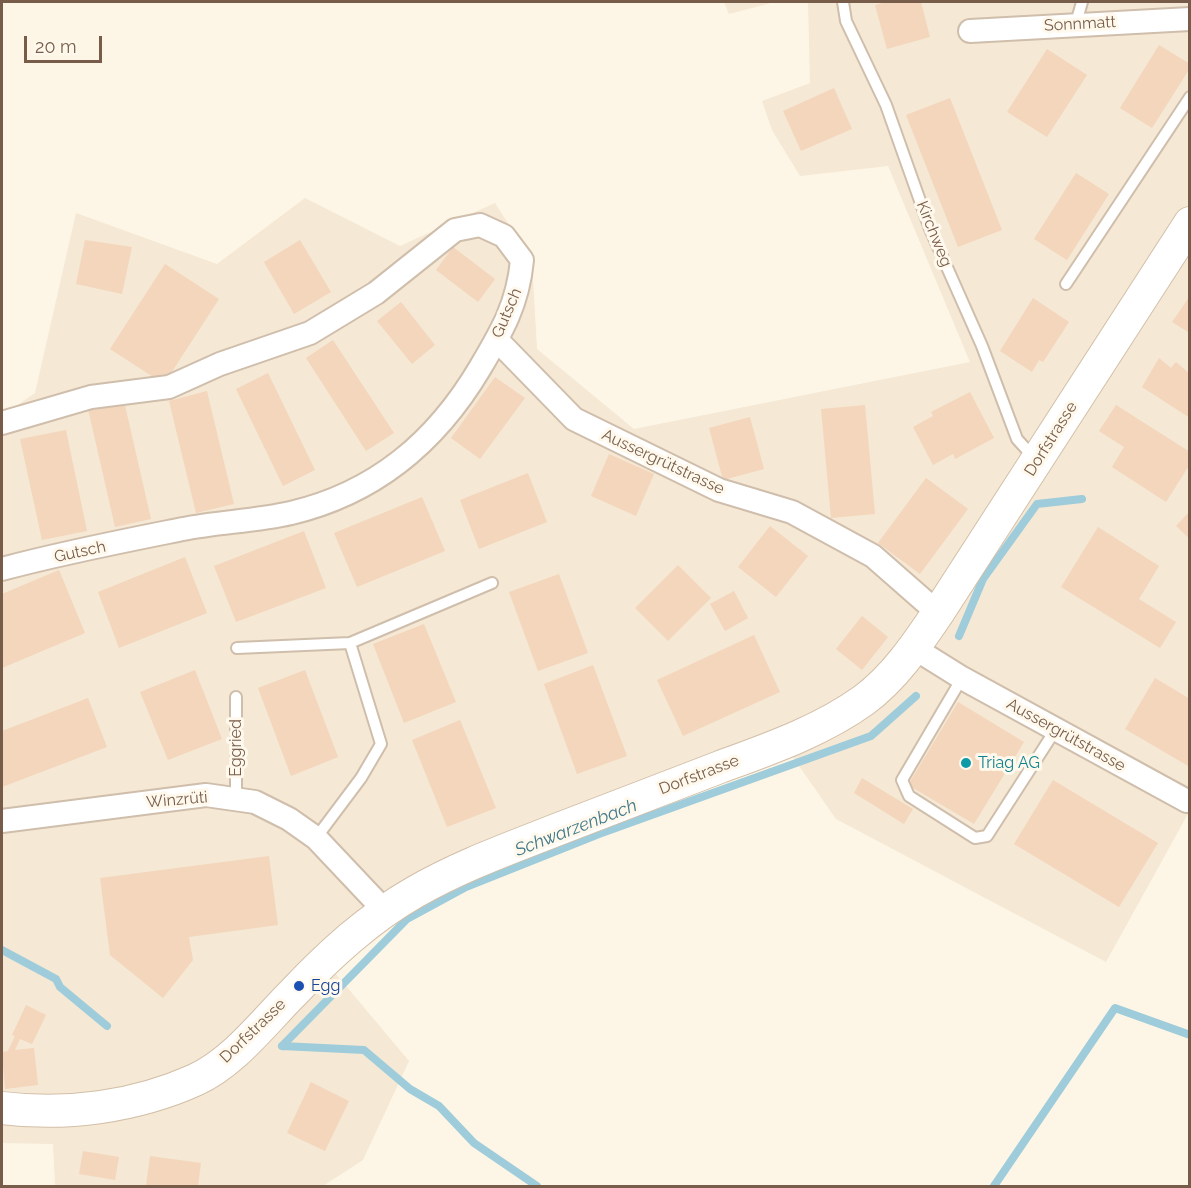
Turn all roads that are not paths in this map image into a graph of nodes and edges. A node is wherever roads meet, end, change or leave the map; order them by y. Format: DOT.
graph roads {
  1 [pos="843,2"];
  2 [pos="1079,12"];
  3 [pos="1190,19"];
  4 [pos="970,31"];
  5 [pos="1190,97"];
  6 [pos="1190,223"];
  7 [pos="1066,284"];
  8 [pos="496,340"];
  9 [pos="2,423"];
  10 [pos="1037,461"];
  11 [pos="2,569"];
  12 [pos="492,583"];
  13 [pos="938,613"];
  14 [pos="350,643"];
  15 [pos="237,648"];
  16 [pos="914,648"];
  17 [pos="962,678"];
  18 [pos="236,698"];
  19 [pos="1056,729"];
  20 [pos="236,799"];
  21 [pos="1188,802"];
  22 [pos="2,821"];
  23 [pos="316,838"];
  24 [pos="384,910"];
  25 [pos="2,1108"];
  1 -- 10 [label="lane, Kirchweg"];
  2 -- 3 [label="street, Sonnmatt"];
  2 -- 4 [label="street, Sonnmatt"];
  5 -- 7 [label="lane"];
  6 -- 10 [label="street, Dorfstrasse"];
  8 -- 9 [label="street, Gutsch"];
  8 -- 11 [label="street, Gutsch"];
  8 -- 13 [label="street, Aussergrütstrasse"];
  10 -- 13 [label="street, Dorfstrasse"];
  12 -- 14 [label="lane"];
  13 -- 16 [label="street, Dorfstrasse"];
  14 -- 15 [label="lane"];
  14 -- 23 [label="lane"];
  16 -- 17 [label="street, Aussergrütstrasse"];
  16 -- 24 [label="street, Dorfstrasse"];
  17 -- 19 [label="street, Aussergrütstrasse"];
  17 -- 19 [label="lane"];
  18 -- 20 [label="lane, Eggried"];
  19 -- 21 [label="street, Aussergrütstrasse"];
  20 -- 22 [label="street, Winzrüti"];
  20 -- 23 [label="street, Winzrüti"];
  23 -- 24 [label="street, Winzrüti"];
  24 -- 25 [label="street, Dorfstrasse"];
}
